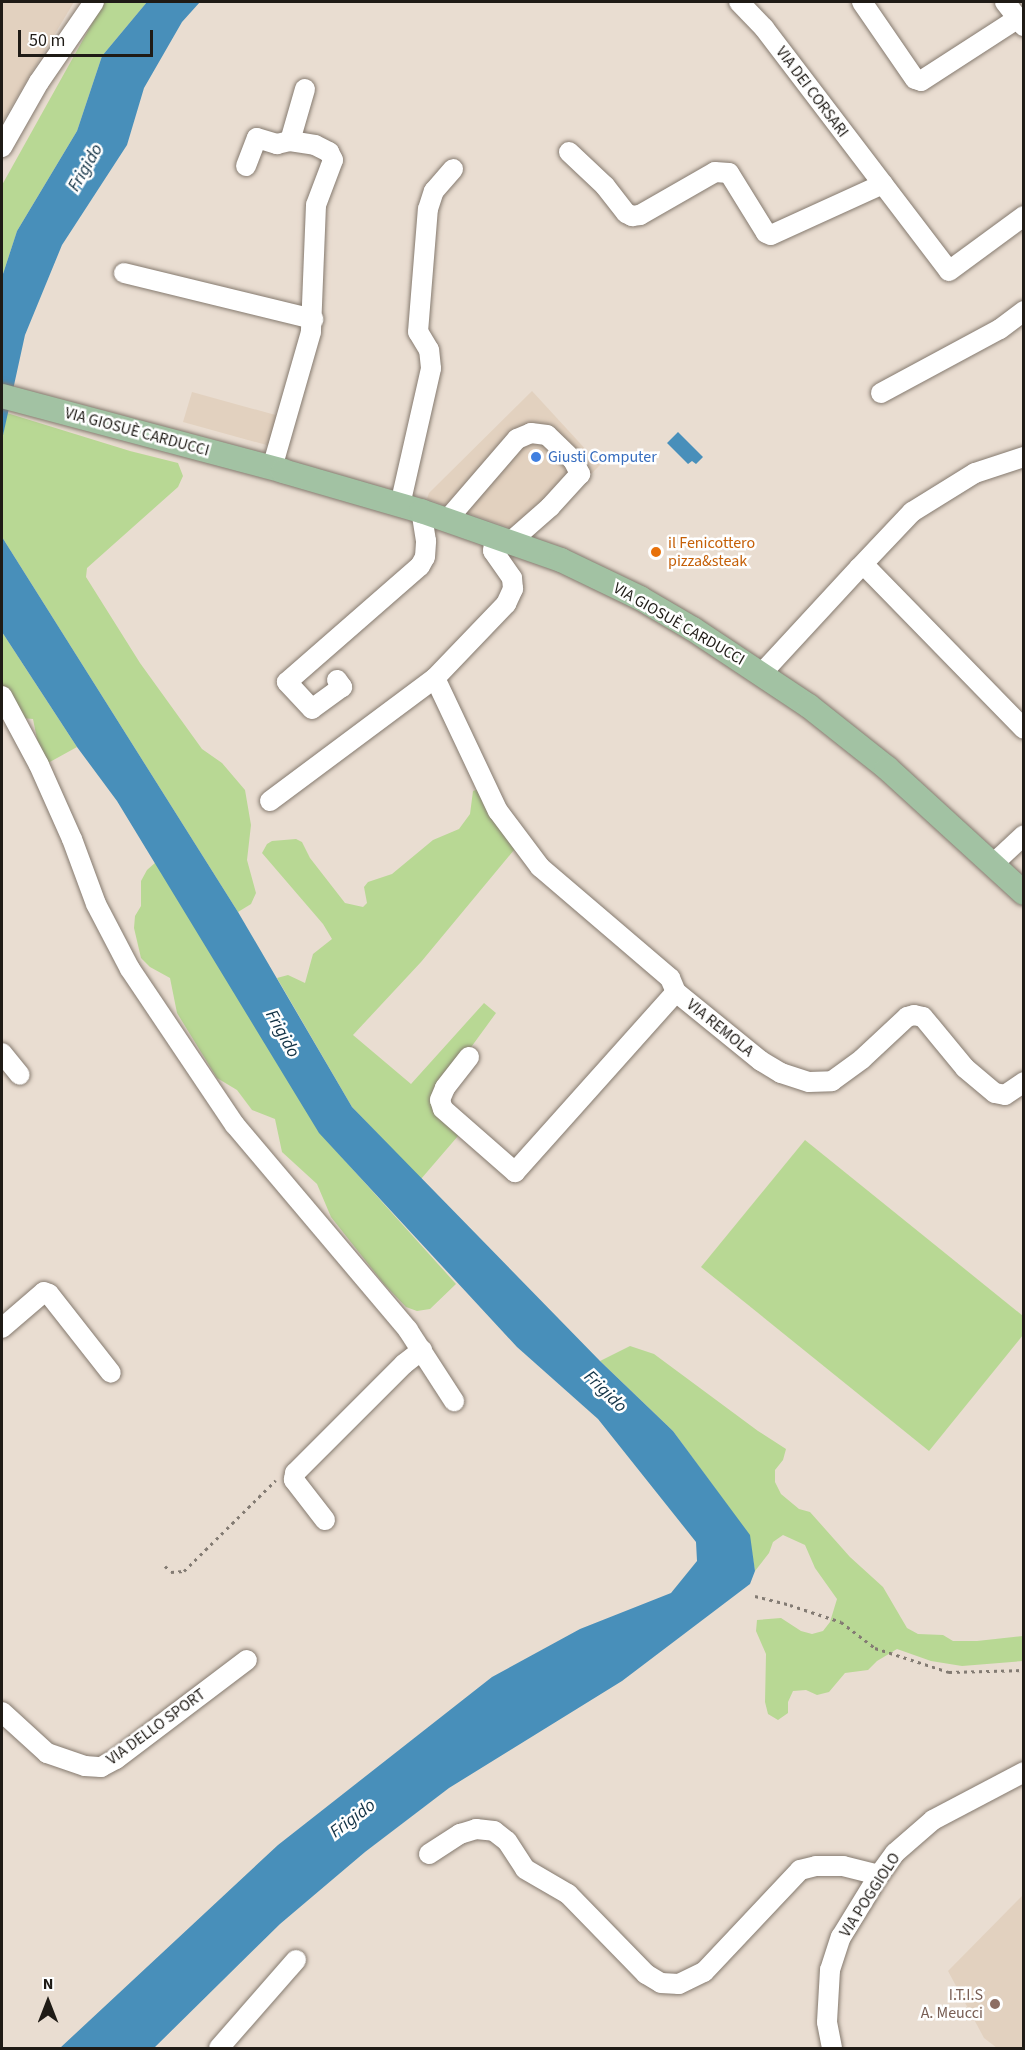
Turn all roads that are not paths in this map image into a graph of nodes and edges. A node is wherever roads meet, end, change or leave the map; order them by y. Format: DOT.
graph roads {
  1 [pos="94,2"];
  2 [pos="739,2"];
  3 [pos="862,2"];
  4 [pos="1005,2"];
  5 [pos="1020,22"];
  6 [pos="304,89"];
  7 [pos="290,141"];
  8 [pos="2,147"];
  9 [pos="569,152"];
  10 [pos="246,166"];
  11 [pos="453,169"];
  12 [pos="883,184"];
  13 [pos="1023,216"];
  14 [pos="124,273"];
  15 [pos="1023,311"];
  16 [pos="313,319"];
  17 [pos="881,393"];
  18 [pos="2,396"];
  19 [pos="1023,457"];
  20 [pos="272,468"];
  21 [pos="411,508"];
  22 [pos="447,520"];
  23 [pos="503,540"];
  24 [pos="859,568"];
  25 [pos="762,673"];
  26 [pos="435,678"];
  27 [pos="337,680"];
  28 [pos="2,696"];
  29 [pos="1023,729"];
  30 [pos="270,801"];
  31 [pos="1023,836"];
  32 [pos="993,864"];
  33 [pos="1023,893"];
  34 [pos="676,992"];
  35 [pos="2,1053"];
  36 [pos="469,1057"];
  37 [pos="20,1075"];
  38 [pos="1023,1082"];
  39 [pos="2,1328"];
  40 [pos="422,1350"];
  41 [pos="111,1373"];
  42 [pos="454,1401"];
  43 [pos="325,1520"];
  44 [pos="247,1660"];
  45 [pos="2,1712"];
  46 [pos="1023,1772"];
  47 [pos="429,1854"];
  48 [pos="879,1875"];
  49 [pos="296,1960"];
  50 [pos="219,2049"];
  51 [pos="832,2049"];
  1 -- 8 [label="street"];
  2 -- 12 [label="street, VIA DEI CORSARI"];
  3 -- 5 [label="street"];
  4 -- 5 [label="street"];
  6 -- 7 [label="street"];
  7 -- 10 [label="street"];
  7 -- 16 [label="street"];
  9 -- 12 [label="street"];
  11 -- 21 [label="street"];
  12 -- 13 [label="street, VIA DEI CORSARI"];
  14 -- 16 [label="street"];
  15 -- 17 [label="street"];
  16 -- 20 [label="street"];
  18 -- 20 [label="main road, VIA GIOSUÈ CARDUCCI"];
  19 -- 24 [label="street"];
  20 -- 21 [label="main road, VIA GIOSUÈ CARDUCCI"];
  21 -- 22 [label="main road, VIA GIOSUÈ CARDUCCI"];
  21 -- 27 [label="street"];
  22 -- 23 [label="main road, VIA GIOSUÈ CARDUCCI"];
  22 -- 23 [label="street"];
  23 -- 25 [label="main road, VIA GIOSUÈ CARDUCCI"];
  23 -- 26 [label="street"];
  24 -- 25 [label="street"];
  24 -- 29 [label="street"];
  25 -- 32 [label="main road, VIA GIOSUÈ CARDUCCI"];
  26 -- 30 [label="street"];
  26 -- 34 [label="street"];
  28 -- 40 [label="street"];
  31 -- 32 [label="street"];
  32 -- 33 [label="main road, VIA GIOSUÈ CARDUCCI"];
  34 -- 36 [label="street, VIA REMOLA"];
  34 -- 38 [label="street, VIA REMOLA"];
  35 -- 37 [label="street"];
  39 -- 41 [label="street"];
  40 -- 42 [label="street"];
  40 -- 43 [label="street"];
  44 -- 45 [label="street, VIA DELLO SPORT"];
  46 -- 48 [label="street, VIA POGGIOLO"];
  47 -- 48 [label="street"];
  48 -- 51 [label="street, VIA POGGIOLO"];
  49 -- 50 [label="street"];
}
